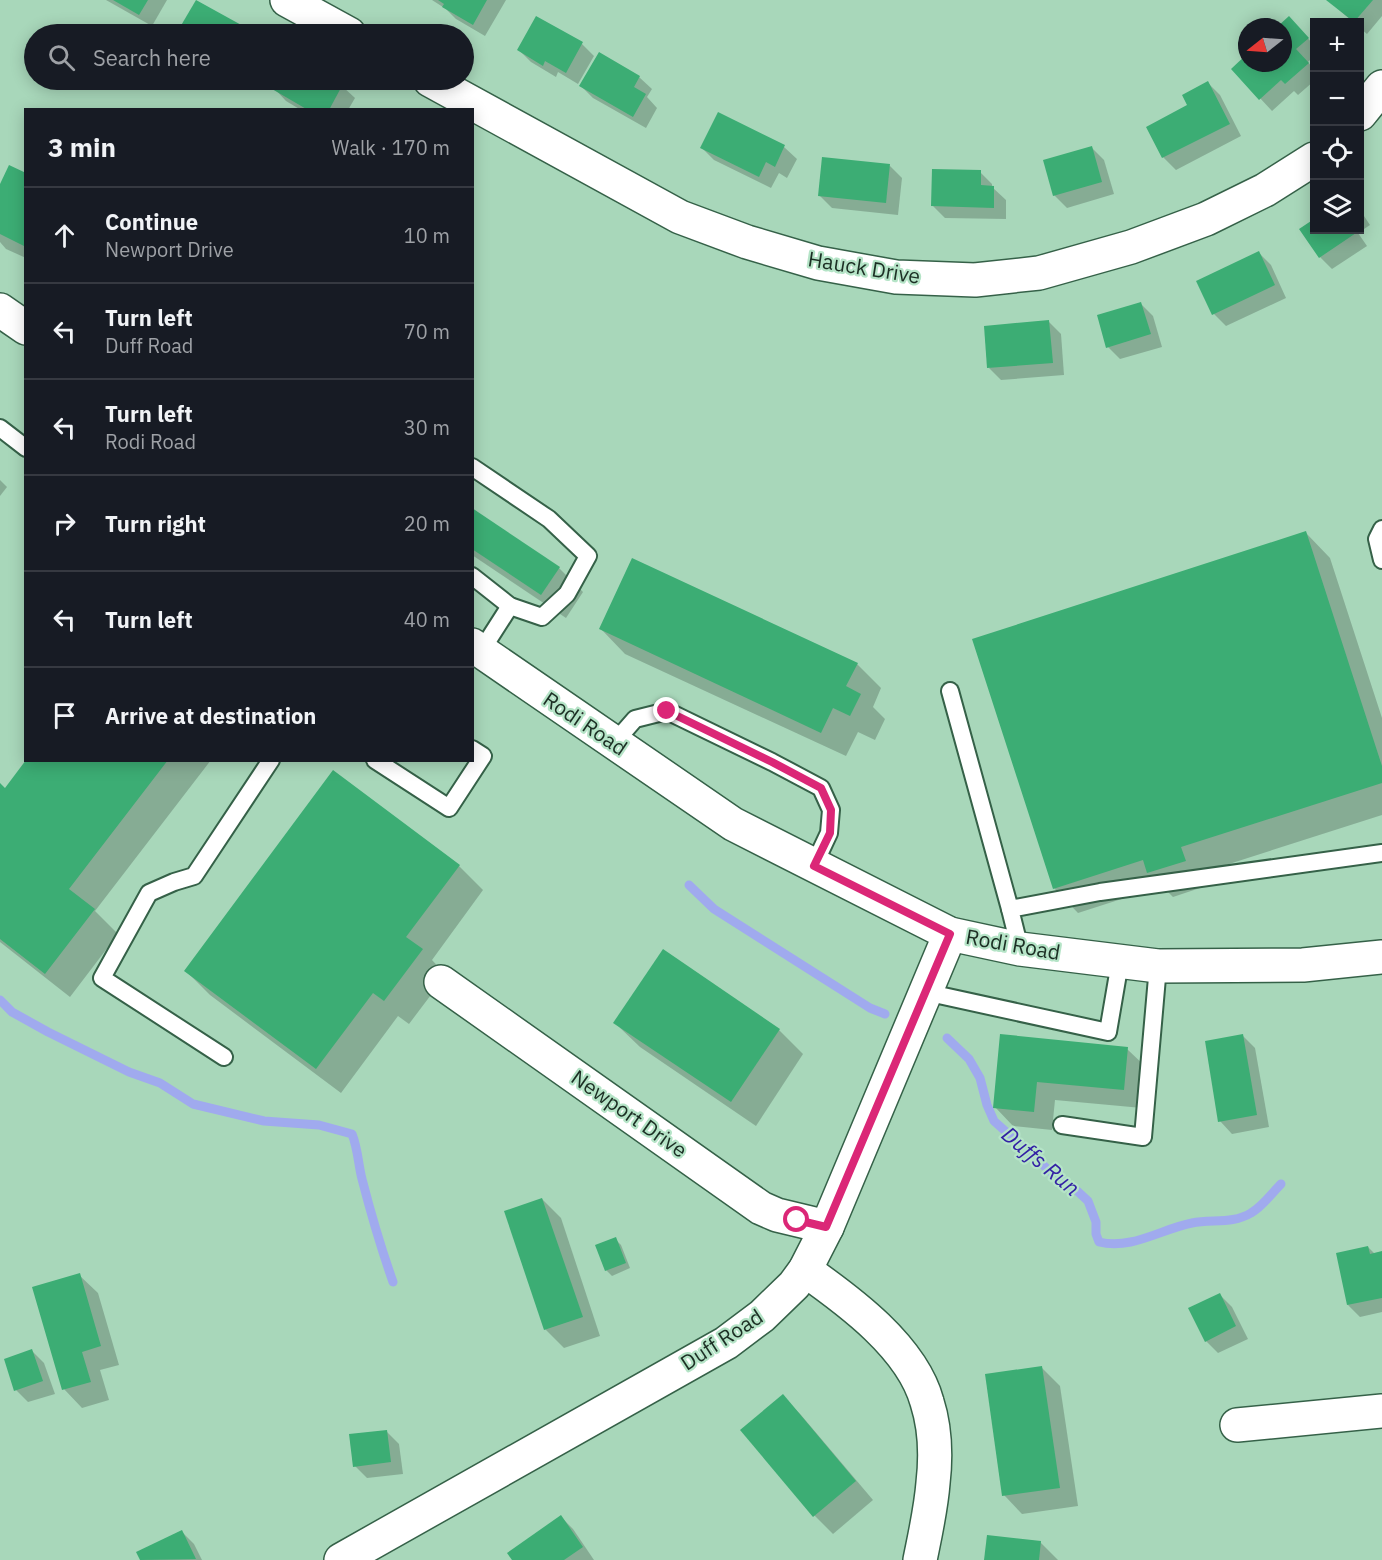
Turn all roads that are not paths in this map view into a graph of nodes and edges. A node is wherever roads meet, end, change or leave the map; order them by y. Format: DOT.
graph roads {
  1 [pos="287,0"];
  2 [pos="331,24"];
  3 [pos="1382,87"];
  4 [pos="448,90"];
  5 [pos="1364,108"];
  6 [pos="1310,162"];
  7 [pos="0,310"];
  8 [pos="24,327"];
  9 [pos="0,428"];
  10 [pos="24,446"];
  11 [pos="474,469"];
  12 [pos="1382,530"];
  13 [pos="1382,560"];
  14 [pos="474,578"];
  15 [pos="510,606"];
  16 [pos="475,653"];
  17 [pos="950,692"];
  18 [pos="614,743"];
  19 [pos="474,750"];
  20 [pos="271,762"];
  21 [pos="378,762"];
  22 [pos="1382,853"];
  23 [pos="814,866"];
  24 [pos="1010,909"];
  25 [pos="950,934"];
  26 [pos="1020,949"];
  27 [pos="1382,957"];
  28 [pos="1120,962"];
  29 [pos="1158,966"];
  30 [pos="441,982"];
  31 [pos="925,992"];
  32 [pos="224,1058"];
  33 [pos="1062,1125"];
  34 [pos="826,1227"];
  35 [pos="805,1270"];
  36 [pos="1382,1411"];
  37 [pos="1237,1425"];
  38 [pos="341,1560"];
  39 [pos="920,1560"];
  1 -- 2 [label="street"];
  3 -- 5 [label="street"];
  4 -- 6 [label="street, Hauck Drive"];
  7 -- 8 [label="street"];
  9 -- 10 [label="lane"];
  11 -- 15 [label="lane"];
  12 -- 13 [label="lane"];
  14 -- 15 [label="lane"];
  15 -- 16 [label="lane"];
  16 -- 18 [label="street, Rodi Road"];
  17 -- 24 [label="lane"];
  18 -- 23 [label="street, Rodi Road"];
  18 -- 23 [label="lane"];
  19 -- 21 [label="lane"];
  20 -- 32 [label="lane"];
  22 -- 24 [label="lane"];
  23 -- 25 [label="street, Rodi Road"];
  24 -- 26 [label="lane"];
  25 -- 26 [label="street, Rodi Road"];
  25 -- 31 [label="street, Duff Road"];
  26 -- 28 [label="street, Rodi Road"];
  27 -- 29 [label="street, Rodi Road"];
  28 -- 29 [label="street, Rodi Road"];
  28 -- 31 [label="lane"];
  29 -- 33 [label="lane"];
  30 -- 34 [label="street, Newport Drive"];
  31 -- 34 [label="street, Duff Road"];
  34 -- 35 [label="street, Duff Road"];
  35 -- 38 [label="street, Duff Road"];
  35 -- 39 [label="street"];
  36 -- 37 [label="street"];
}
